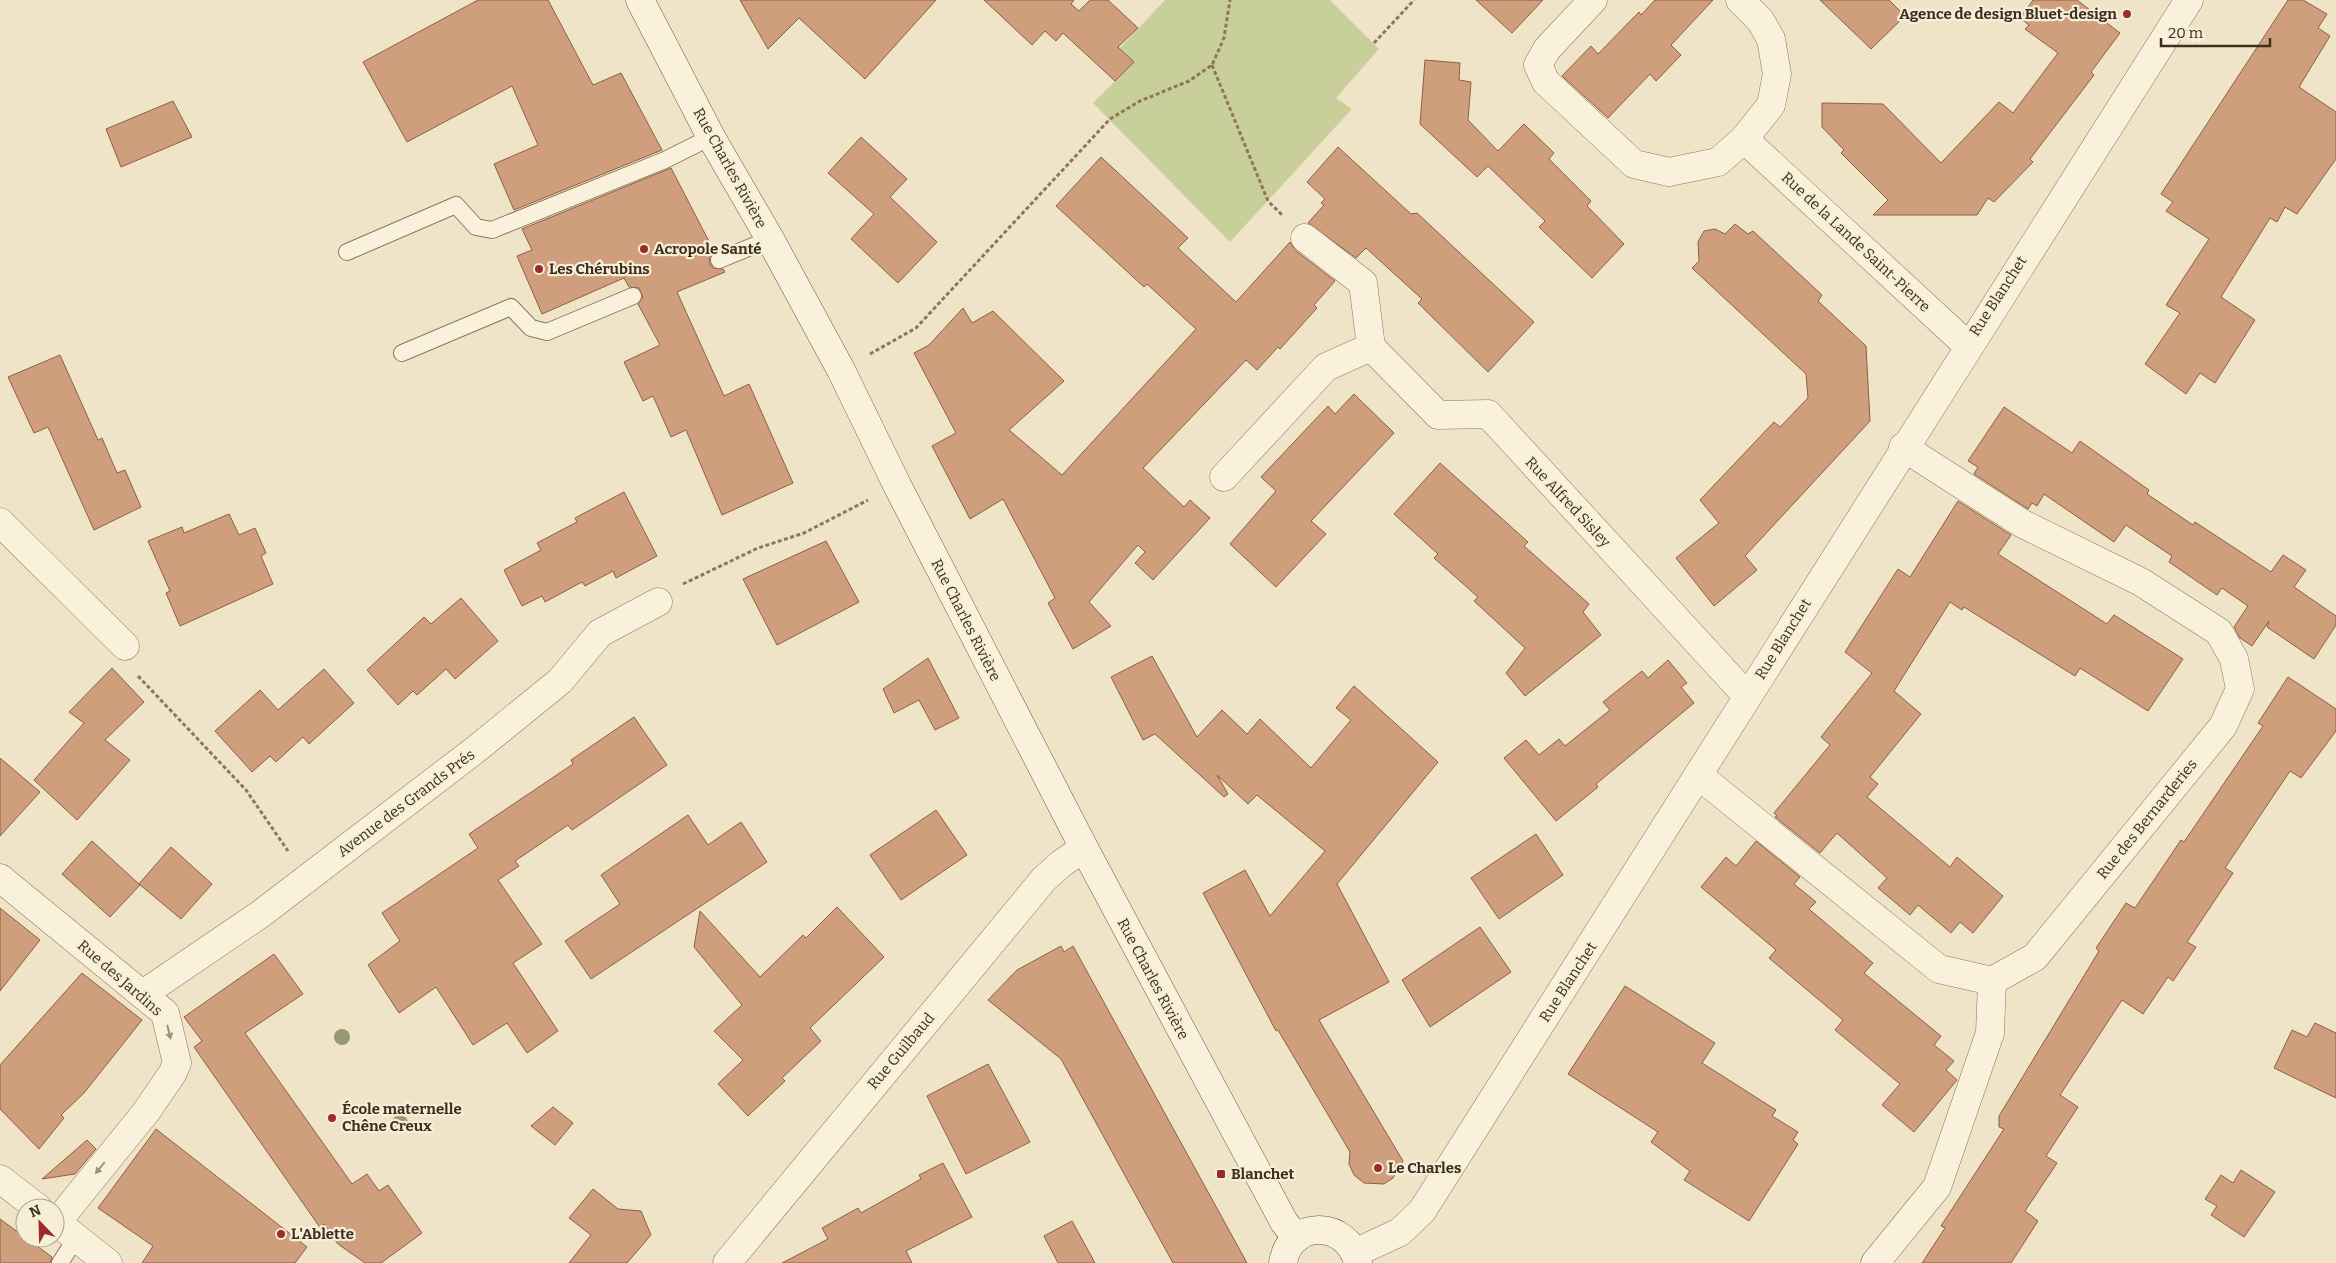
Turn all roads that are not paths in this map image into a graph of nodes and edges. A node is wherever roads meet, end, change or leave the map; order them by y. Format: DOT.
graph roads {
  1 [pos="640,0"];
  2 [pos="1593,0"];
  3 [pos="1740,0"];
  4 [pos="2189,0"];
  5 [pos="711,136"];
  6 [pos="1744,139"];
  7 [pos="1306,238"];
  8 [pos="770,239"];
  9 [pos="347,252"];
  10 [pos="719,260"];
  11 [pos="633,296"];
  12 [pos="1967,344"];
  13 [pos="1371,348"];
  14 [pos="402,353"];
  15 [pos="1903,447"];
  16 [pos="1224,477"];
  17 [pos="0,522"];
  18 [pos="658,602"];
  19 [pos="125,646"];
  20 [pos="1747,696"];
  21 [pos="1698,774"];
  22 [pos="1084,848"];
  23 [pos="0,878"];
  24 [pos="1992,981"];
  25 [pos="143,994"];
  26 [pos="0,1179"];
  27 [pos="25,1198"];
  28 [pos="65,1211"];
  29 [pos="65,1229"];
  30 [pos="1297,1238"];
  31 [pos="59,1248"];
  32 [pos="1356,1258"];
  33 [pos="60,1263"];
  34 [pos="108,1263"];
  35 [pos="727,1263"];
  36 [pos="1283,1263"];
  37 [pos="1874,1263"];
  1 -- 5 [label="street, Rue Charles Rivière"];
  2 -- 6 [label="street"];
  3 -- 6 [label="street"];
  4 -- 12 [label="street, Rue Blanchet"];
  5 -- 8 [label="street, Rue Charles Rivière"];
  5 -- 9 [label="lane"];
  6 -- 12 [label="street, Rue de la Lande Saint-Pierre"];
  7 -- 13 [label="street"];
  8 -- 10 [label="lane"];
  8 -- 22 [label="street, Rue Charles Rivière"];
  11 -- 14 [label="lane"];
  12 -- 15 [label="street, Rue Blanchet"];
  13 -- 16 [label="street"];
  13 -- 20 [label="street, Rue Alfred Sisley"];
  15 -- 20 [label="street, Rue Blanchet"];
  15 -- 24 [label="street, Rue des Bernarderies"];
  17 -- 19 [label="street"];
  18 -- 25 [label="street, Avenue des Grands Prés"];
  20 -- 21 [label="street, Rue Blanchet"];
  21 -- 24 [label="street"];
  21 -- 32 [label="street, Rue Blanchet"];
  22 -- 30 [label="street, Rue Charles Rivière"];
  22 -- 35 [label="street, Rue Guilbaud"];
  23 -- 25 [label="street, Rue des Jardins"];
  24 -- 37 [label="street"];
  25 -- 28 [label="street, Rue des Jardins, one-way"];
  26 -- 27 [label="street"];
  29 -- 34 [label="street"];
  30 -- 32 [label="street"];
  30 -- 36 [label="street"];
  31 -- 33 [label="lane"];
}
